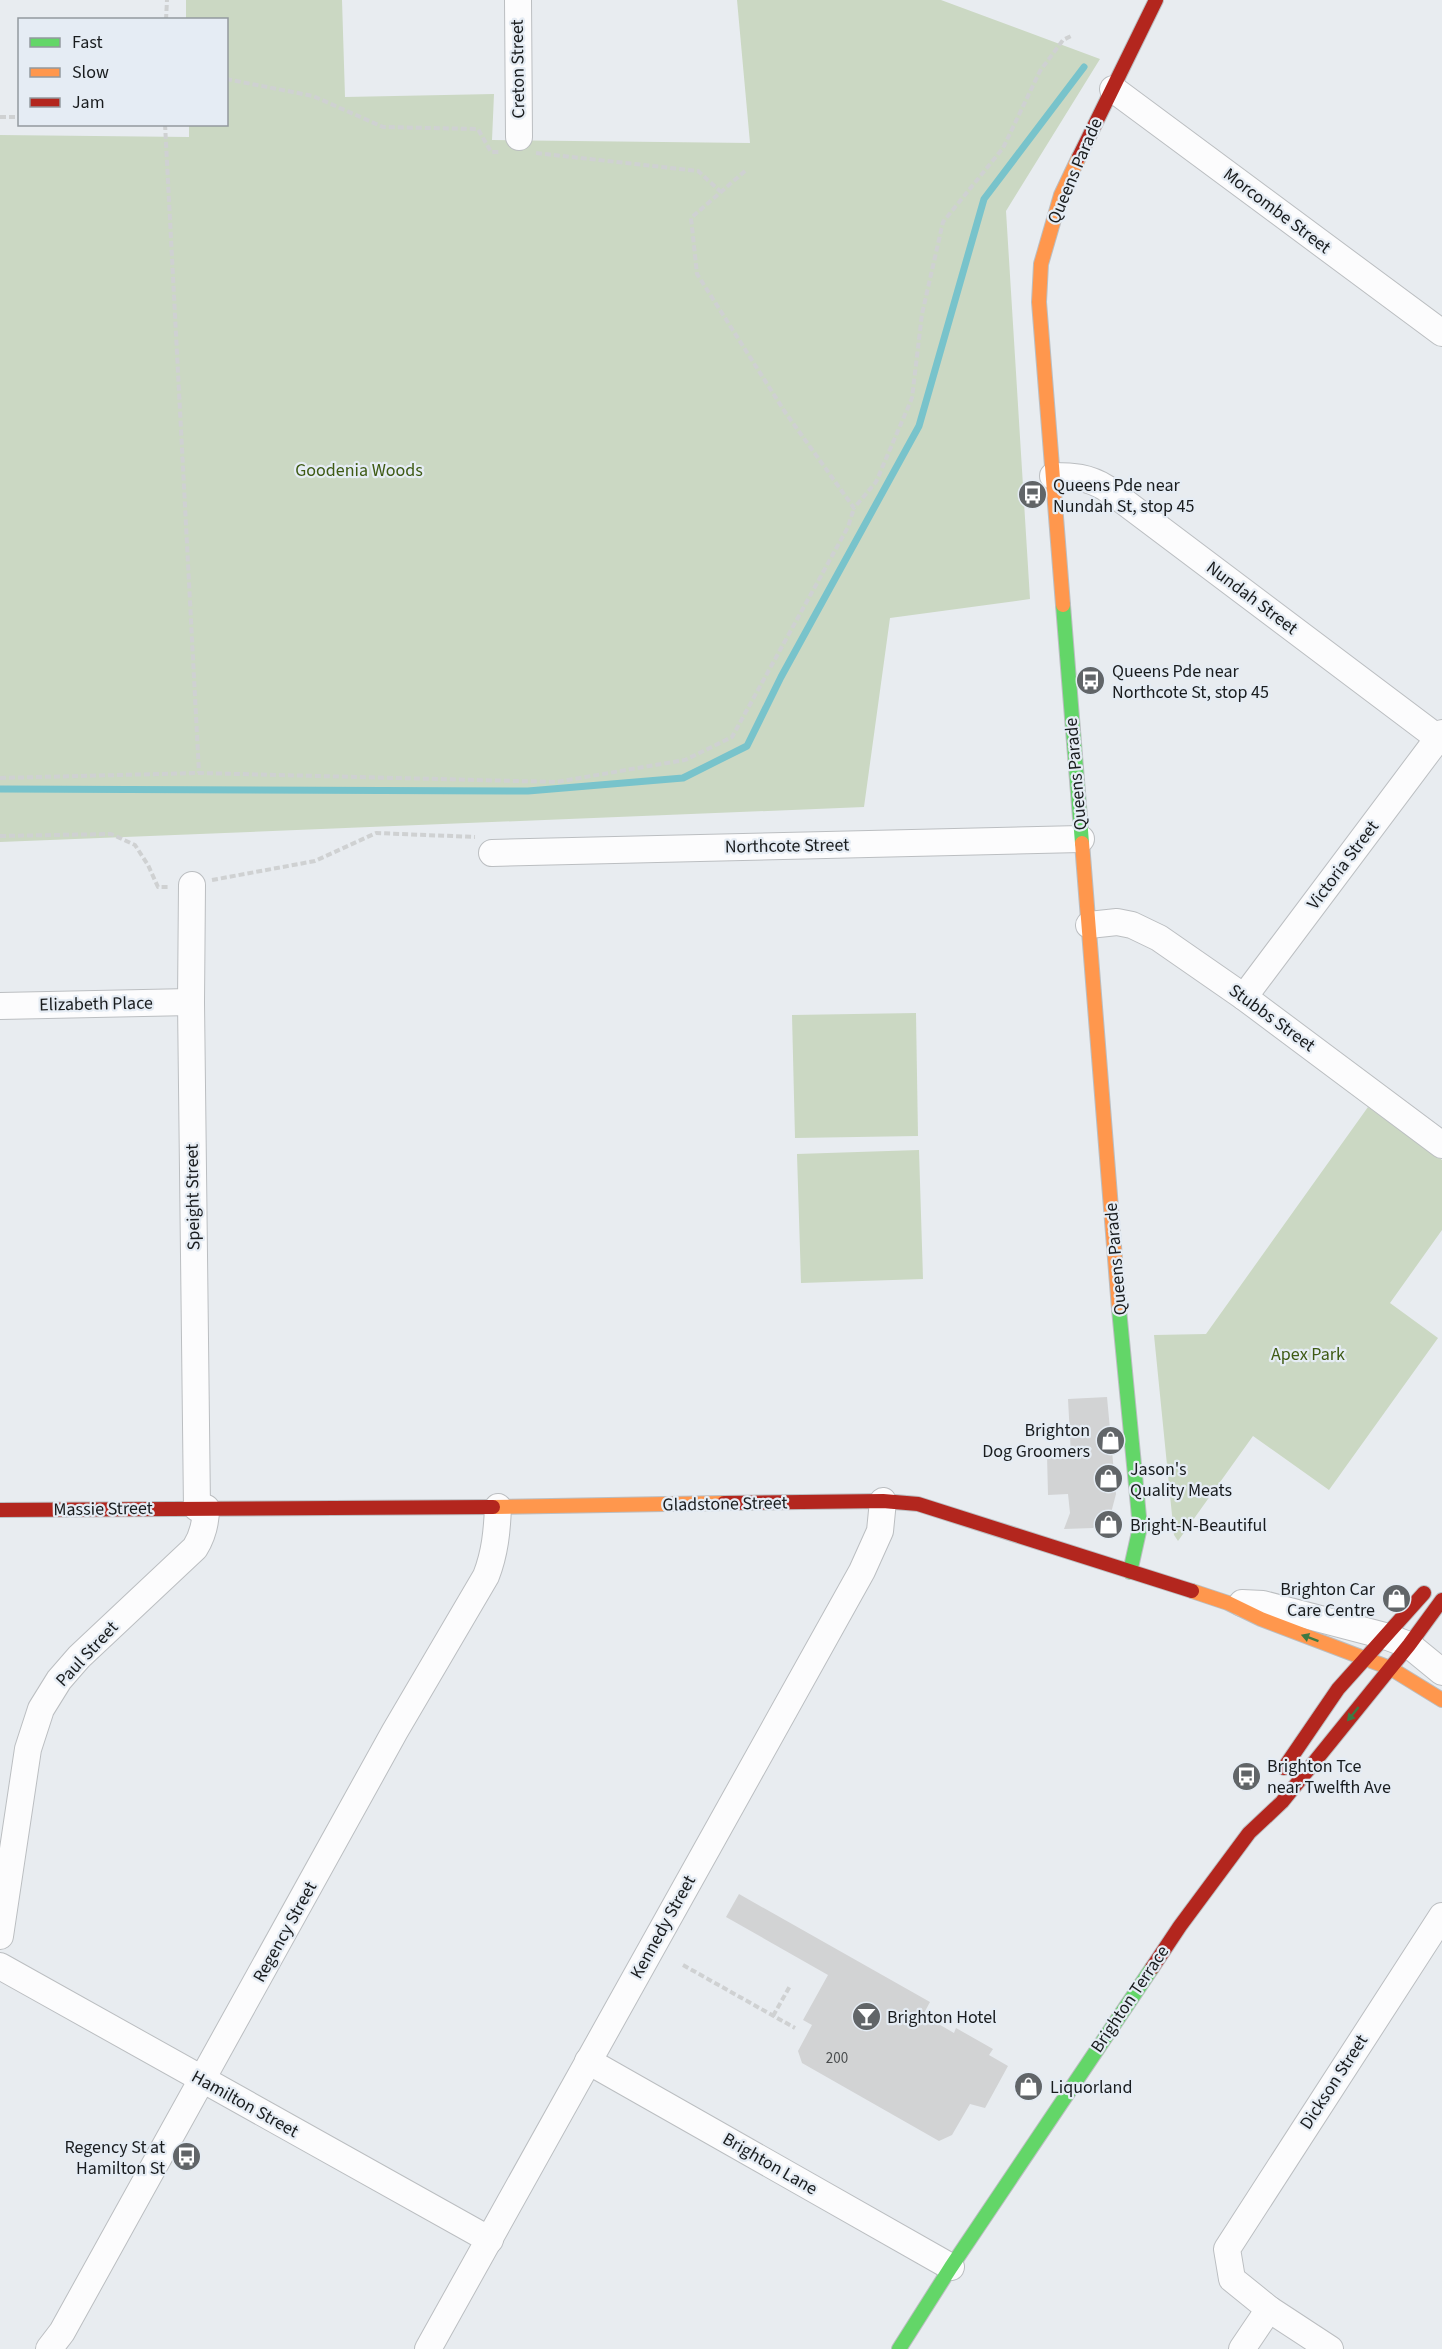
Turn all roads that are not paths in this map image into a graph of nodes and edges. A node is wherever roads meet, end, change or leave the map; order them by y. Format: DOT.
graph roads {
  1 [pos="518,0"];
  2 [pos="1156,0"];
  3 [pos="1113,89"];
  4 [pos="519,147"];
  5 [pos="1442,333"];
  6 [pos="1053,476"];
  7 [pos="1441,737"];
  8 [pos="1081,839"];
  9 [pos="492,853"];
  10 [pos="192,885"];
  11 [pos="1089,924"];
  12 [pos="1244,997"];
  13 [pos="191,1002"];
  14 [pos="0,1006"];
  15 [pos="1442,1145"];
  16 [pos="883,1501"];
  17 [pos="498,1507"];
  18 [pos="202,1508"];
  19 [pos="0,1510"];
  20 [pos="1130,1572"];
  21 [pos="1432,1585"];
  22 [pos="1442,1600"];
  23 [pos="1228,1603"];
  24 [pos="1397,1641"];
  25 [pos="1365,1658"];
  26 [pos="1390,1668"];
  27 [pos="1442,1672"];
  28 [pos="1442,1700"];
  29 [pos="1274,1783"];
  30 [pos="1263,1803"];
  31 [pos="1249,1833"];
  32 [pos="1442,1916"];
  33 [pos="0,1936"];
  34 [pos="0,1966"];
  35 [pos="588,2061"];
  36 [pos="203,2081"];
  37 [pos="490,2240"];
  38 [pos="951,2267"];
  39 [pos="1269,2309"];
  40 [pos="49,2349"];
  41 [pos="428,2349"];
  42 [pos="899,2349"];
  43 [pos="1242,2349"];
  44 [pos="1330,2349"];
  1 -- 4 [label="street, Creton Street"];
  2 -- 3 [label="street, Queens Parade"];
  3 -- 5 [label="street, Morcombe Street"];
  3 -- 6 [label="street, Queens Parade"];
  6 -- 7 [label="street, Nundah Street"];
  6 -- 8 [label="street, Queens Parade"];
  7 -- 12 [label="street, Victoria Street"];
  8 -- 9 [label="street, Northcote Street"];
  8 -- 11 [label="street, Queens Parade"];
  10 -- 13 [label="street, Speight Street"];
  11 -- 12 [label="street, Stubbs Street"];
  11 -- 20 [label="street, Queens Parade"];
  12 -- 15 [label="street, Stubbs Street"];
  13 -- 14 [label="street, Elizabeth Place"];
  13 -- 18 [label="street, Speight Street"];
  16 -- 17 [label="street, Gladstone Street"];
  16 -- 20 [label="street, Gladstone Street"];
  16 -- 35 [label="street, Kennedy Street"];
  17 -- 18 [label="street, Gladstone Street"];
  17 -- 36 [label="street, Regency Street"];
  18 -- 19 [label="street, Massie Street"];
  18 -- 33 [label="street, Paul Street"];
  20 -- 23 [label="street, Gladstone Street"];
  21 -- 24 [label="street"];
  22 -- 24 [label="street"];
  23 -- 24 [label="street, Gladstone Street"];
  25 -- 23 [label="street, Gladstone Street, one-way"];
  24 -- 25 [label="street"];
  24 -- 26 [label="street, Brighton Terrace"];
  24 -- 27 [label="street"];
  25 -- 26 [label="street, Gladstone Street"];
  25 -- 29 [label="street"];
  26 -- 28 [label="street, Gladstone Street"];
  26 -- 31 [label="street, Brighton Terrace, one-way"];
  30 -- 31 [label="street, Brighton Terrace"];
  31 -- 38 [label="street, Brighton Terrace"];
  32 -- 39 [label="street, Dickson Street"];
  34 -- 36 [label="street, Hamilton Street"];
  35 -- 37 [label="street, Kennedy Street"];
  35 -- 38 [label="street, Brighton Lane"];
  36 -- 37 [label="street, Hamilton Street"];
  36 -- 40 [label="street, Regency Street"];
  37 -- 41 [label="street, Kennedy Street"];
  38 -- 42 [label="street, Brighton Terrace"];
  39 -- 43 [label="street"];
  39 -- 44 [label="street"];
}
